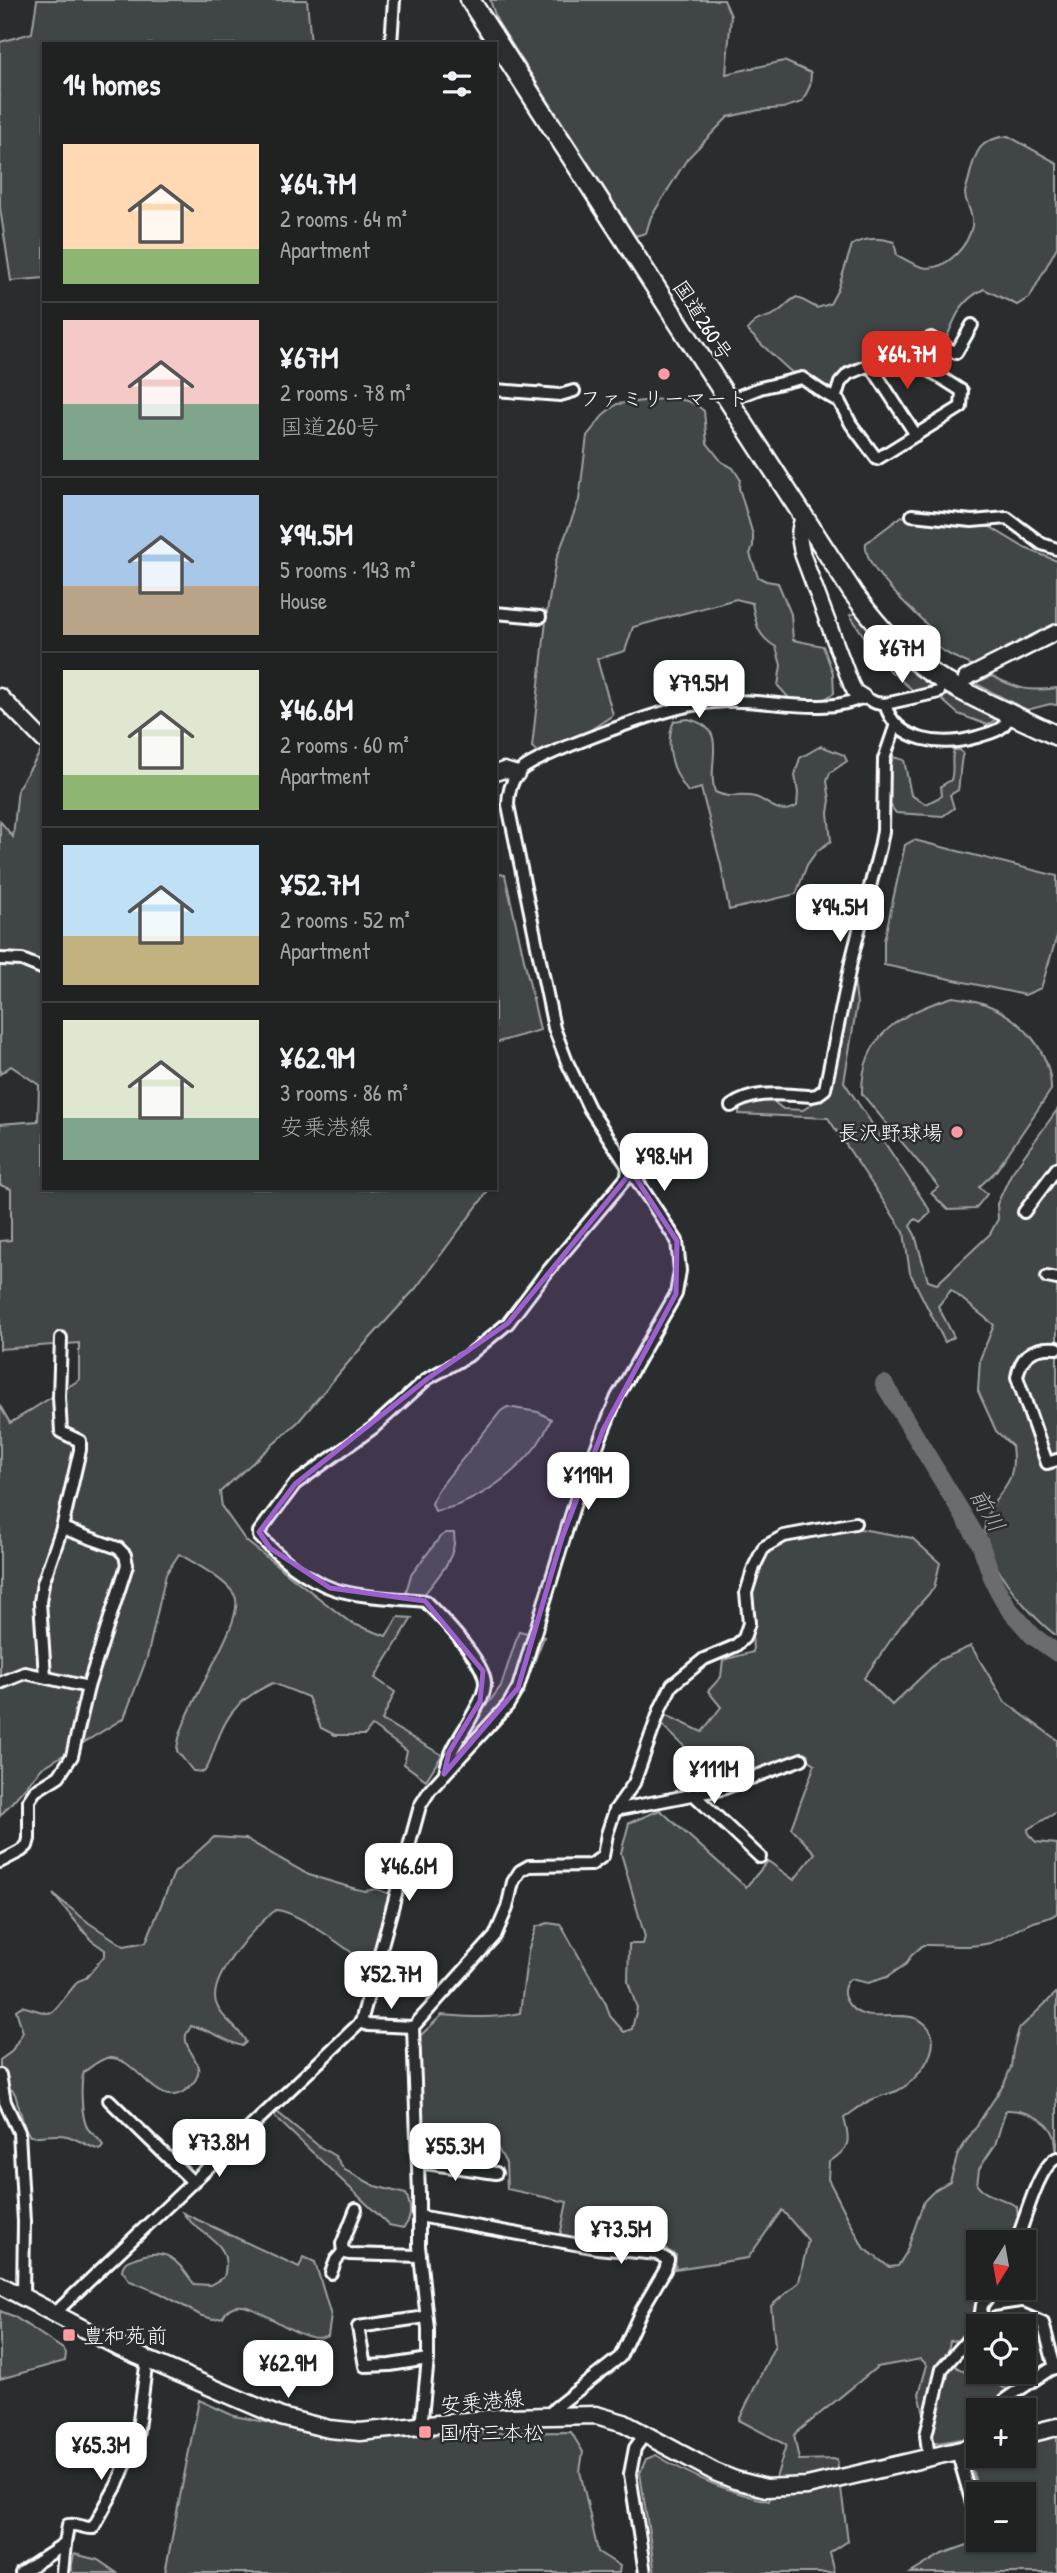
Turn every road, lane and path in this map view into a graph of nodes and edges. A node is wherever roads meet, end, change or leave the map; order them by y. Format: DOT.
graph roads {
  1 [pos="394,0"];
  2 [pos="470,0"];
  3 [pos="390,42"];
  4 [pos="497,42"];
  5 [pos="497,42"];
  6 [pos="972,325"];
  7 [pos="901,352"];
  8 [pos="871,366"];
  9 [pos="497,390"];
  10 [pos="574,391"];
  11 [pos="835,399"];
  12 [pos="727,401"];
  13 [pos="916,435"];
  14 [pos="912,515"];
  15 [pos="804,516"];
  16 [pos="1057,549"];
  17 [pos="497,612"];
  18 [pos="541,617"];
  19 [pos="1057,632"];
  20 [pos="966,678"];
  21 [pos="939,692"];
  22 [pos="0,696"];
  23 [pos="863,697"];
  24 [pos="885,704"];
  25 [pos="1012,714"];
  26 [pos="896,724"];
  27 [pos="1057,736"];
  28 [pos="42,739"];
  29 [pos="497,772"];
  30 [pos="517,774"];
  31 [pos="0,959"];
  32 [pos="42,968"];
  33 [pos="732,1105"];
  34 [pos="628,1166"];
  35 [pos="1057,1168"];
  36 [pos="1024,1212"];
  37 [pos="61,1338"];
  38 [pos="1057,1348"];
  39 [pos="1057,1460"];
  40 [pos="855,1523"];
  41 [pos="62,1528"];
  42 [pos="45,1676"];
  43 [pos="0,1683"];
  44 [pos="88,1687"];
  45 [pos="802,1759"];
  46 [pos="444,1774"];
  47 [pos="694,1794"];
  48 [pos="615,1810"];
  49 [pos="760,1857"];
  50 [pos="0,1862"];
  51 [pos="361,2022"];
  52 [pos="412,2027"];
  53 [pos="0,2075"];
  54 [pos="109,2100"];
  55 [pos="1057,2158"];
  56 [pos="418,2162"];
  57 [pos="496,2173"];
  58 [pos="193,2182"];
  59 [pos="356,2209"];
  60 [pos="419,2216"];
  61 [pos="1020,2230"];
  62 [pos="343,2252"];
  63 [pos="420,2256"];
  64 [pos="331,2273"];
  65 [pos="0,2285"];
  66 [pos="23,2296"];
  67 [pos="55,2313"];
  68 [pos="426,2317"];
  69 [pos="1036,2320"];
  70 [pos="966,2342"];
  71 [pos="147,2359"];
  72 [pos="428,2359"];
  73 [pos="1056,2368"];
  74 [pos="1007,2398"];
  75 [pos="548,2416"];
  76 [pos="421,2427"];
  77 [pos="1057,2427"];
  78 [pos="1036,2432"];
  79 [pos="645,2434"];
  80 [pos="966,2449"];
  81 [pos="957,2451"];
  82 [pos="929,2458"];
  83 [pos="966,2482"];
  84 [pos="65,2544"];
  85 [pos="22,2573"];
  86 [pos="62,2573"];
  87 [pos="645,2573"];
  1 -- 3 [label="street"];
  2 -- 5 [label="highway, 国道260号"];
  4 -- 12 [label="highway, 国道260号"];
  6 -- 7 [label="street"];
  7 -- 8 [label="street"];
  7 -- 13 [label="street"];
  8 -- 11 [label="street"];
  8 -- 13 [label="street"];
  9 -- 10 [label="street"];
  11 -- 12 [label="street"];
  11 -- 13 [label="street"];
  12 -- 15 [label="highway, 国道260号"];
  14 -- 16 [label="street"];
  15 -- 23 [label="street"];
  15 -- 25 [label="highway, 国道260号"];
  17 -- 18 [label="street"];
  19 -- 20 [label="street"];
  21 -- 24 [label="street"];
  22 -- 28 [label="street"];
  23 -- 24 [label="street"];
  23 -- 30 [label="street"];
  24 -- 26 [label="street"];
  25 -- 26 [label="street"];
  25 -- 27 [label="highway, 国道260号"];
  26 -- 33 [label="street"];
  29 -- 30 [label="street"];
  30 -- 34 [label="street"];
  31 -- 32 [label="street"];
  34 -- 46 [label="street"];
  34 -- 46 [label="street"];
  35 -- 36 [label="street"];
  37 -- 41 [label="street"];
  38 -- 39 [label="street"];
  40 -- 48 [label="street"];
  41 -- 42 [label="street"];
  41 -- 44 [label="street"];
  42 -- 43 [label="street"];
  42 -- 44 [label="street"];
  44 -- 50 [label="street"];
  45 -- 47 [label="street"];
  46 -- 51 [label="street"];
  47 -- 48 [label="street"];
  47 -- 49 [label="street"];
  48 -- 52 [label="street"];
  51 -- 52 [label="street"];
  51 -- 58 [label="street"];
  52 -- 56 [label="street"];
  53 -- 66 [label="street"];
  54 -- 58 [label="street"];
  55 -- 61 [label="street"];
  56 -- 57 [label="street"];
  56 -- 60 [label="street"];
  58 -- 67 [label="street"];
  59 -- 62 [label="street"];
  60 -- 63 [label="street"];
  60 -- 75 [label="street"];
  62 -- 63 [label="street"];
  62 -- 64 [label="street"];
  63 -- 68 [label="street"];
  65 -- 66 [label="main road, 安乗港線"];
  66 -- 67 [label="main road, 安乗港線"];
  67 -- 71 [label="main road, 安乗港線"];
  68 -- 72 [label="street"];
  68 -- 72 [label="street"];
  69 -- 73 [label="street"];
  70 -- 82 [label="street"];
  71 -- 76 [label="main road, 安乗港線"];
  71 -- 84 [label="street"];
  72 -- 76 [label="street"];
  73 -- 74 [label="street"];
  75 -- 76 [label="main road, 安乗港線"];
  75 -- 79 [label="main road, 安乗港線"];
  77 -- 78 [label="main road"];
  79 -- 82 [label="main road, 安乗港線"];
  79 -- 87 [label="street"];
  80 -- 81 [label="main road, 安乗港線"];
  81 -- 82 [label="main road, 安乗港線"];
  81 -- 83 [label="street"];
  84 -- 85 [label="street"];
  84 -- 86 [label="street"];
}
